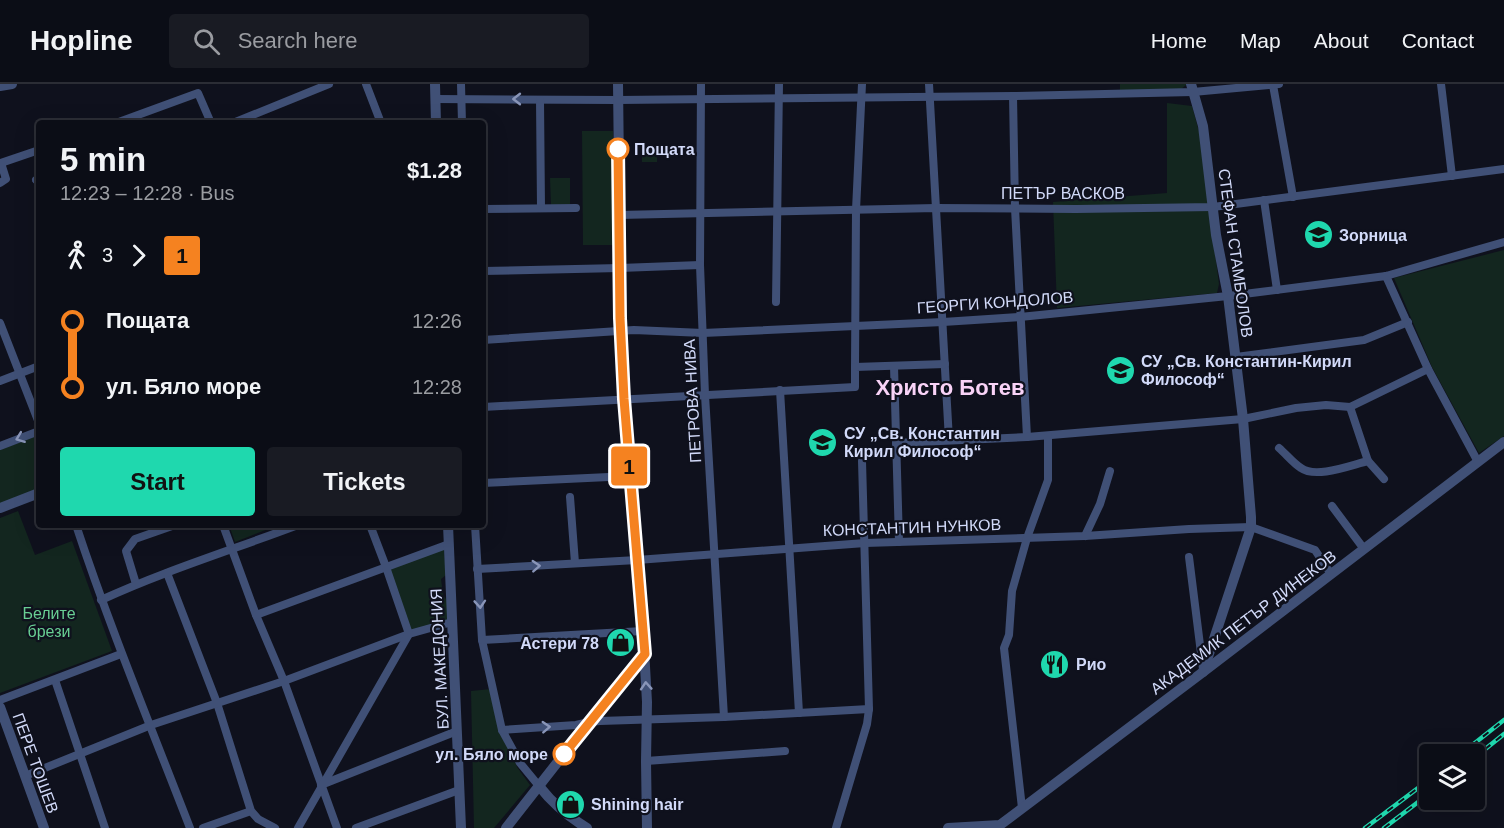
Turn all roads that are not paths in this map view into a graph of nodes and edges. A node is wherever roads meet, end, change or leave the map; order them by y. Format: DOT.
graph roads {
  1 [pos="12,84"];
  2 [pos="329,84"];
  3 [pos="366,84"];
  4 [pos="435,84"];
  5 [pos="461,84"];
  6 [pos="618,84"];
  7 [pos="701,84"];
  8 [pos="779,84"];
  9 [pos="862,84"];
  10 [pos="929,84"];
  11 [pos="1279,84"];
  12 [pos="1441,84"];
  13 [pos="1261,85"];
  14 [pos="1273,85"];
  15 [pos="0,86"];
  16 [pos="1192,88"];
  17 [pos="1013,96"];
  18 [pos="862,97"];
  19 [pos="929,97"];
  20 [pos="779,98"];
  21 [pos="436,99"];
  22 [pos="461,99"];
  23 [pos="701,99"];
  24 [pos="540,100"];
  25 [pos="618,100"];
  26 [pos="124,120"];
  27 [pos="210,120"];
  28 [pos="239,120"];
  29 [pos="380,120"];
  30 [pos="436,120"];
  31 [pos="462,120"];
  32 [pos="36,151"];
  33 [pos="1504,169"];
  34 [pos="1452,176"];
  35 [pos="0,183"];
  36 [pos="1293,197"];
  37 [pos="1264,200"];
  38 [pos="1015,207"];
  39 [pos="1213,207"];
  40 [pos="541,208"];
  41 [pos="576,208"];
  42 [pos="936,208"];
  43 [pos="486,209"];
  44 [pos="856,210"];
  45 [pos="777,212"];
  46 [pos="699,213"];
  47 [pos="619,215"];
  48 [pos="1504,242"];
  49 [pos="700,265"];
  50 [pos="620,268"];
  51 [pos="486,271"];
  52 [pos="1386,276"];
  53 [pos="1277,290"];
  54 [pos="1228,296"];
  55 [pos="776,302"];
  56 [pos="1020,317"];
  57 [pos="943,322"];
  58 [pos="1408,322"];
  59 [pos="0,323"];
  60 [pos="856,326"];
  61 [pos="621,332"];
  62 [pos="704,333"];
  63 [pos="486,340"];
  64 [pos="1236,357"];
  65 [pos="945,364"];
  66 [pos="894,366"];
  67 [pos="36,367"];
  68 [pos="855,367"];
  69 [pos="1428,369"];
  70 [pos="19,373"];
  71 [pos="0,381"];
  72 [pos="780,390"];
  73 [pos="705,395"];
  74 [pos="624,399"];
  75 [pos="486,407"];
  76 [pos="1350,407"];
  77 [pos="36,416"];
  78 [pos="1243,419"];
  79 [pos="36,432"];
  80 [pos="1048,436"];
  81 [pos="1027,437"];
  82 [pos="949,440"];
  83 [pos="896,442"];
  84 [pos="1504,442"];
  85 [pos="0,446"];
  86 [pos="1279,448"];
  87 [pos="862,461"];
  88 [pos="1368,461"];
  89 [pos="1478,462"];
  90 [pos="1110,471"];
  91 [pos="630,476"];
  92 [pos="1384,479"];
  93 [pos="486,483"];
  94 [pos="36,494"];
  95 [pos="570,497"];
  96 [pos="1332,506"];
  97 [pos="0,508"];
  98 [pos="1251,527"];
  99 [pos="77,528"];
  100 [pos="166,528"];
  101 [pos="224,528"];
  102 [pos="290,528"];
  103 [pos="371,528"];
  104 [pos="448,528"];
  105 [pos="475,528"];
  106 [pos="1085,536"];
  107 [pos="1027,538"];
  108 [pos="899,542"];
  109 [pos="865,543"];
  110 [pos="449,544"];
  111 [pos="788,548"];
  112 [pos="1364,549"];
  113 [pos="233,550"];
  114 [pos="716,554"];
  115 [pos="1190,557"];
  116 [pos="637,560"];
  117 [pos="575,563"];
  118 [pos="386,567"];
  119 [pos="477,568"];
  120 [pos="167,573"];
  121 [pos="1331,574"];
  122 [pos="136,584"];
  123 [pos="101,600"];
  124 [pos="256,615"];
  125 [pos="452,622"];
  126 [pos="643,632"];
  127 [pos="409,634"];
  128 [pos="482,640"];
  129 [pos="121,654"];
  130 [pos="645,654"];
  131 [pos="1203,672"];
  132 [pos="55,680"];
  133 [pos="284,681"];
  134 [pos="0,700"];
  135 [pos="218,703"];
  136 [pos="0,707"];
  137 [pos="869,709"];
  138 [pos="799,713"];
  139 [pos="724,717"];
  140 [pos="648,719"];
  141 [pos="589,722"];
  142 [pos="151,725"];
  143 [pos="502,730"];
  144 [pos="457,731"];
  145 [pos="785,752"];
  146 [pos="80,753"];
  147 [pos="646,761"];
  148 [pos="25,776"];
  149 [pos="321,786"];
  150 [pos="538,786"];
  151 [pos="459,790"];
  152 [pos="1022,808"];
  153 [pos="251,811"];
  154 [pos="44,828"];
  155 [pos="105,828"];
  156 [pos="190,828"];
  157 [pos="203,828"];
  158 [pos="275,828"];
  159 [pos="298,828"];
  160 [pos="337,828"];
  161 [pos="356,828"];
  162 [pos="461,828"];
  163 [pos="506,828"];
  164 [pos="587,828"];
  165 [pos="647,828"];
  166 [pos="836,828"];
  167 [pos="948,828"];
  1 -- 15 [label="street"];
  2 -- 28 [label="street"];
  3 -- 29 [label="street"];
  4 -- 21 [label="street"];
  5 -- 22 [label="street"];
  6 -- 25 [label="street"];
  7 -- 23 [label="street, ПЕТРОВА НИВА"];
  8 -- 20 [label="street"];
  9 -- 18 [label="street"];
  10 -- 19 [label="street"];
  11 -- 14 [label="street"];
  12 -- 34 [label="street"];
  13 -- 14 [label="street"];
  13 -- 16 [label="street"];
  14 -- 36 [label="street"];
  16 -- 17 [label="street"];
  16 -- 39 [label="street, СТЕФАН СТАМБОЛОВ"];
  17 -- 19 [label="street"];
  17 -- 38 [label="street"];
  18 -- 19 [label="street"];
  18 -- 20 [label="street"];
  18 -- 44 [label="street"];
  19 -- 42 [label="street"];
  20 -- 23 [label="street"];
  20 -- 45 [label="street"];
  21 -- 22 [label="street"];
  21 -- 30 [label="street"];
  24 -- 22 [label="street, one-way"];
  22 -- 31 [label="street"];
  23 -- 25 [label="street"];
  23 -- 46 [label="street, ПЕТРОВА НИВА"];
  24 -- 25 [label="street"];
  24 -- 40 [label="street"];
  25 -- 47 [label="street"];
  26 -- 27 [label="street"];
  32 -- 35 [label="street"];
  33 -- 34 [label="street, ПЕТЪР ВАСКОВ"];
  34 -- 36 [label="street, ПЕТЪР ВАСКОВ"];
  36 -- 37 [label="street, ПЕТЪР ВАСКОВ"];
  37 -- 39 [label="street, ПЕТЪР ВАСКОВ"];
  37 -- 53 [label="street"];
  38 -- 39 [label="street, ПЕТЪР ВАСКОВ"];
  38 -- 42 [label="street, ПЕТЪР ВАСКОВ"];
  38 -- 56 [label="street"];
  39 -- 54 [label="street, СТЕФАН СТАМБОЛОВ"];
  40 -- 41 [label="street"];
  40 -- 43 [label="street"];
  42 -- 44 [label="street, ПЕТЪР ВАСКОВ"];
  42 -- 57 [label="street"];
  44 -- 45 [label="street, ПЕТЪР ВАСКОВ"];
  44 -- 60 [label="street"];
  45 -- 46 [label="street, ПЕТЪР ВАСКОВ"];
  45 -- 55 [label="street"];
  46 -- 47 [label="street, ПЕТЪР ВАСКОВ"];
  46 -- 49 [label="street, ПЕТРОВА НИВА"];
  47 -- 50 [label="street"];
  48 -- 52 [label="street, ГЕОРГИ КОНДОЛОВ"];
  49 -- 50 [label="street"];
  49 -- 62 [label="street, ПЕТРОВА НИВА"];
  50 -- 51 [label="street"];
  50 -- 61 [label="street"];
  52 -- 53 [label="street, ГЕОРГИ КОНДОЛОВ"];
  52 -- 58 [label="street"];
  53 -- 54 [label="street, ГЕОРГИ КОНДОЛОВ"];
  54 -- 56 [label="street, ГЕОРГИ КОНДОЛОВ"];
  54 -- 64 [label="street, СТЕФАН СТАМБОЛОВ"];
  56 -- 57 [label="street, ГЕОРГИ КОНДОЛОВ"];
  56 -- 81 [label="street"];
  57 -- 60 [label="street, ГЕОРГИ КОНДОЛОВ"];
  57 -- 65 [label="street"];
  58 -- 64 [label="street"];
  58 -- 69 [label="street"];
  59 -- 70 [label="street"];
  60 -- 62 [label="street, ГЕОРГИ КОНДОЛОВ"];
  60 -- 68 [label="street"];
  61 -- 62 [label="street, ГЕОРГИ КОНДОЛОВ"];
  61 -- 63 [label="street, ГЕОРГИ КОНДОЛОВ"];
  61 -- 74 [label="street"];
  62 -- 73 [label="street, ПЕТРОВА НИВА"];
  64 -- 78 [label="street, СТЕФАН СТАМБОЛОВ"];
  65 -- 66 [label="street"];
  65 -- 82 [label="street"];
  66 -- 68 [label="street"];
  66 -- 83 [label="street"];
  67 -- 70 [label="street"];
  68 -- 72 [label="street"];
  69 -- 76 [label="street"];
  69 -- 89 [label="street"];
  70 -- 71 [label="street"];
  70 -- 77 [label="street"];
  72 -- 73 [label="street"];
  72 -- 111 [label="street"];
  73 -- 74 [label="street"];
  73 -- 114 [label="street, ПЕТРОВА НИВА"];
  74 -- 75 [label="street"];
  74 -- 91 [label="street"];
  76 -- 78 [label="street"];
  76 -- 88 [label="street"];
  78 -- 80 [label="street"];
  78 -- 98 [label="street, СТЕФАН СТАМБОЛОВ"];
  79 -- 85 [label="street, one-way"];
  80 -- 81 [label="street"];
  80 -- 107 [label="street"];
  81 -- 82 [label="street"];
  82 -- 83 [label="street"];
  83 -- 108 [label="street"];
  84 -- 89 [label="street, АКАДЕМИК ПЕТЪР ДИНЕКОВ"];
  86 -- 88 [label="street"];
  87 -- 109 [label="street"];
  88 -- 92 [label="street"];
  89 -- 112 [label="street, АКАДЕМИК ПЕТЪР ДИНЕКОВ"];
  90 -- 106 [label="street"];
  91 -- 93 [label="street"];
  91 -- 116 [label="street"];
  94 -- 97 [label="street"];
  95 -- 117 [label="street"];
  96 -- 112 [label="street"];
  98 -- 106 [label="street, КОНСТАНТИН НУНКОВ"];
  98 -- 121 [label="street, КОНСТАНТИН НУНКОВ"];
  98 -- 131 [label="street, СТЕФАН СТАМБОЛОВ"];
  99 -- 123 [label="street"];
  100 -- 122 [label="street"];
  101 -- 113 [label="street"];
  102 -- 113 [label="street"];
  103 -- 118 [label="street"];
  104 -- 110 [label="street, БУЛ. МАКЕДОНИЯ"];
  105 -- 119 [label="street"];
  106 -- 107 [label="street, КОНСТАНТИН НУНКОВ"];
  107 -- 108 [label="street, КОНСТАНТИН НУНКОВ"];
  107 -- 152 [label="street"];
  108 -- 109 [label="street, КОНСТАНТИН НУНКОВ"];
  109 -- 111 [label="street, КОНСТАНТИН НУНКОВ"];
  109 -- 137 [label="street"];
  110 -- 118 [label="street"];
  110 -- 125 [label="street, БУЛ. МАКЕДОНИЯ"];
  111 -- 114 [label="street, КОНСТАНТИН НУНКОВ"];
  111 -- 138 [label="street"];
  112 -- 121 [label="street, АКАДЕМИК ПЕТЪР ДИНЕКОВ"];
  113 -- 120 [label="street"];
  113 -- 124 [label="street"];
  114 -- 116 [label="street, КОНСТАНТИН НУНКОВ"];
  114 -- 139 [label="street, ПЕТРОВА НИВА"];
  115 -- 131 [label="street"];
  116 -- 117 [label="street, КОНСТАНТИН НУНКОВ"];
  116 -- 126 [label="street"];
  119 -- 117 [label="street, КОНСТАНТИН НУНКОВ, one-way"];
  118 -- 124 [label="street"];
  118 -- 127 [label="street"];
  119 -- 128 [label="street, one-way"];
  120 -- 122 [label="street"];
  120 -- 135 [label="street"];
  121 -- 131 [label="street, АКАДЕМИК ПЕТЪР ДИНЕКОВ"];
  122 -- 123 [label="street"];
  123 -- 129 [label="street"];
  124 -- 133 [label="street"];
  125 -- 127 [label="street"];
  125 -- 144 [label="street, БУЛ. МАКЕДОНИЯ"];
  126 -- 128 [label="street"];
  126 -- 130 [label="street"];
  127 -- 133 [label="street"];
  127 -- 149 [label="street"];
  128 -- 143 [label="street"];
  129 -- 132 [label="street"];
  129 -- 142 [label="street"];
  140 -- 130 [label="street, one-way"];
  130 -- 141 [label="street"];
  131 -- 152 [label="street, АКАДЕМИК ПЕТЪР ДИНЕКОВ"];
  132 -- 134 [label="street"];
  132 -- 146 [label="street"];
  133 -- 135 [label="street"];
  133 -- 149 [label="street"];
  135 -- 142 [label="street"];
  135 -- 153 [label="street"];
  136 -- 148 [label="street, ПЕРЕ ТОШЕВ"];
  137 -- 138 [label="street"];
  137 -- 166 [label="street"];
  138 -- 139 [label="street"];
  139 -- 140 [label="street"];
  140 -- 141 [label="street"];
  140 -- 147 [label="street"];
  143 -- 141 [label="street, one-way"];
  141 -- 150 [label="street"];
  142 -- 146 [label="street"];
  142 -- 156 [label="street"];
  143 -- 150 [label="street"];
  144 -- 149 [label="street"];
  144 -- 151 [label="street, БУЛ. МАКЕДОНИЯ"];
  145 -- 147 [label="street"];
  146 -- 148 [label="street"];
  146 -- 155 [label="street"];
  147 -- 165 [label="street"];
  148 -- 154 [label="street, ПЕРЕ ТОШЕВ"];
  149 -- 159 [label="street"];
  149 -- 160 [label="street"];
  150 -- 163 [label="street"];
  150 -- 164 [label="street"];
  151 -- 161 [label="street"];
  151 -- 162 [label="street, БУЛ. МАКЕДОНИЯ"];
  152 -- 167 [label="street, АКАДЕМИК ПЕТЪР ДИНЕКОВ"];
  153 -- 157 [label="street"];
  153 -- 158 [label="street"];
}
